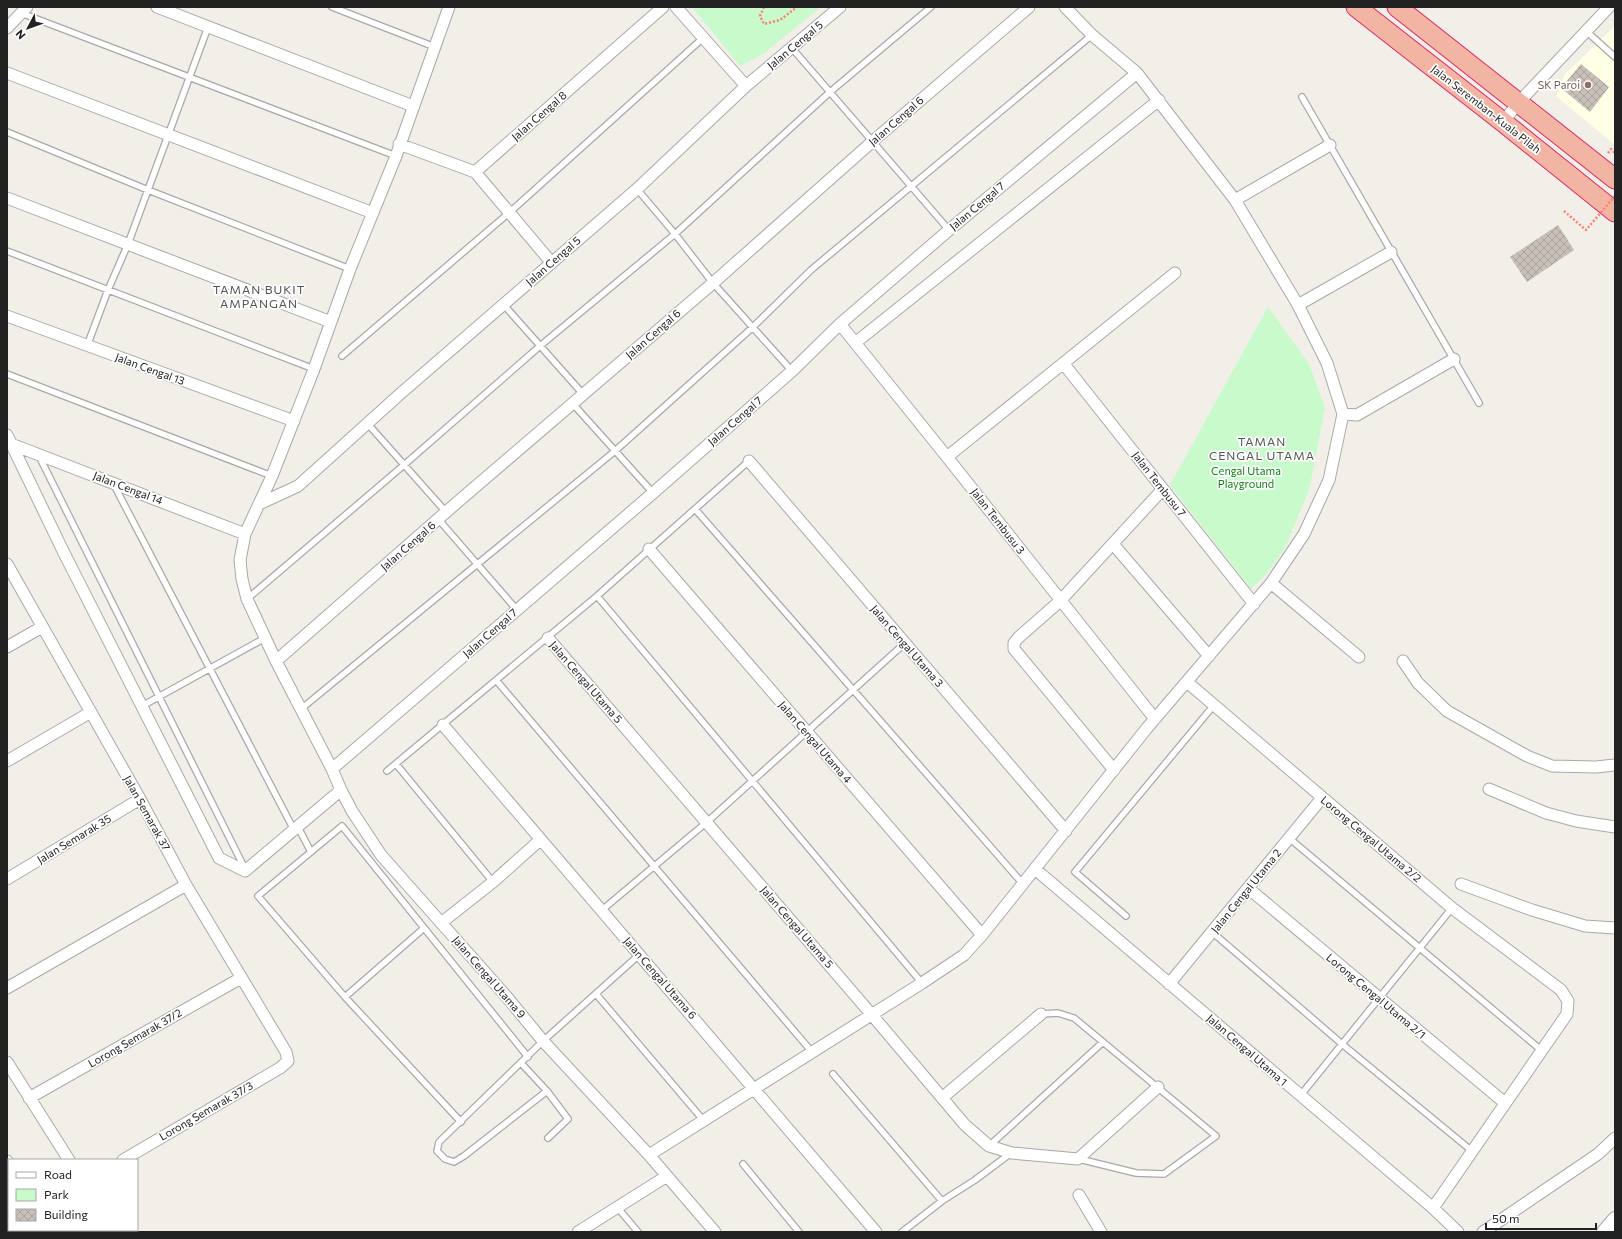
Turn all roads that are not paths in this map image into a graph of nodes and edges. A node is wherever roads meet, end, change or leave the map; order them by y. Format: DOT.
graph roads {
  1 [pos="156,7"];
  2 [pos="332,7"];
  3 [pos="449,7"];
  4 [pos="663,7"];
  5 [pos="676,7"];
  6 [pos="840,7"];
  7 [pos="931,7"];
  8 [pos="1029,7"];
  9 [pos="1065,7"];
  10 [pos="1356,7"];
  11 [pos="1397,7"];
  12 [pos="1609,7"];
  13 [pos="24,10"];
  14 [pos="208,27"];
  15 [pos="7,28"];
  16 [pos="1586,31"];
  17 [pos="1092,35"];
  18 [pos="703,38"];
  19 [pos="435,47"];
  20 [pos="791,47"];
  21 [pos="1615,57"];
  22 [pos="7,73"];
  23 [pos="1137,73"];
  24 [pos="189,77"];
  25 [pos="746,86"];
  26 [pos="830,92"];
  27 [pos="1302,96"];
  28 [pos="1159,100"];
  29 [pos="1519,102"];
  30 [pos="413,106"];
  31 [pos="1503,122"];
  32 [pos="7,132"];
  33 [pos="167,134"];
  34 [pos="873,141"];
  35 [pos="399,144"];
  36 [pos="1330,146"];
  37 [pos="396,156"];
  38 [pos="475,172"];
  39 [pos="1615,179"];
  40 [pos="911,186"];
  41 [pos="637,189"];
  42 [pos="148,190"];
  43 [pos="7,198"];
  44 [pos="1235,200"];
  45 [pos="510,212"];
  46 [pos="1615,212"];
  47 [pos="373,213"];
  48 [pos="948,230"];
  49 [pos="675,234"];
  50 [pos="128,244"];
  51 [pos="7,251"];
  52 [pos="1391,252"];
  53 [pos="551,262"];
  54 [pos="350,269"];
  55 [pos="1175,273"];
  56 [pos="713,283"];
  57 [pos="108,290"];
  58 [pos="503,304"];
  59 [pos="1298,305"];
  60 [pos="7,316"];
  61 [pos="331,322"];
  62 [pos="840,324"];
  63 [pos="753,327"];
  64 [pos="855,343"];
  65 [pos="87,346"];
  66 [pos="540,346"];
  67 [pos="342,356"];
  68 [pos="1454,359"];
  69 [pos="1063,363"];
  70 [pos="314,369"];
  71 [pos="792,371"];
  72 [pos="7,374"];
  73 [pos="583,394"];
  74 [pos="1479,403"];
  75 [pos="573,404"];
  76 [pos="1343,414"];
  77 [pos="294,421"];
  78 [pos="367,423"];
  79 [pos="9,439"];
  80 [pos="615,451"];
  81 [pos="38,454"];
  82 [pos="947,457"];
  83 [pos="749,461"];
  84 [pos="404,465"];
  85 [pos="272,476"];
  86 [pos="113,482"];
  87 [pos="1163,489"];
  88 [pos="653,493"];
  89 [pos="259,504"];
  90 [pos="695,509"];
  91 [pos="442,516"];
  92 [pos="245,534"];
  93 [pos="1113,544"];
  94 [pos="649,549"];
  95 [pos="7,564"];
  96 [pos="477,565"];
  97 [pos="1271,583"];
  98 [pos="596,596"];
  99 [pos="247,599"];
  100 [pos="1060,601"];
  101 [pos="1254,604"];
  102 [pos="517,610"];
  103 [pos="42,627"];
  104 [pos="265,638"];
  105 [pos="548,638"];
  106 [pos="905,643"];
  107 [pos="7,647"];
  108 [pos="1209,656"];
  109 [pos="1359,657"];
  110 [pos="276,661"];
  111 [pos="1403,661"];
  112 [pos="210,670"];
  113 [pos="496,680"];
  114 [pos="1187,682"];
  115 [pos="854,690"];
  116 [pos="159,697"];
  117 [pos="1214,705"];
  118 [pos="142,706"];
  119 [pos="301,709"];
  120 [pos="91,712"];
  121 [pos="1155,719"];
  122 [pos="443,725"];
  123 [pos="807,733"];
  124 [pos="7,761"];
  125 [pos="396,764"];
  126 [pos="1615,765"];
  127 [pos="332,769"];
  128 [pos="1114,770"];
  129 [pos="387,771"];
  130 [pos="752,781"];
  131 [pos="1489,789"];
  132 [pos="341,790"];
  133 [pos="1322,798"];
  134 [pos="140,800"];
  135 [pos="707,822"];
  136 [pos="1615,827"];
  137 [pos="296,829"];
  138 [pos="1066,831"];
  139 [pos="1289,838"];
  140 [pos="540,840"];
  141 [pos="312,852"];
  142 [pos="654,866"];
  143 [pos="1035,869"];
  144 [pos="246,871"];
  145 [pos="7,879"];
  146 [pos="493,882"];
  147 [pos="1023,884"];
  148 [pos="1461,884"];
  149 [pos="186,885"];
  150 [pos="1248,888"];
  151 [pos="1452,908"];
  152 [pos="602,910"];
  153 [pos="1126,916"];
  154 [pos="441,923"];
  155 [pos="424,928"];
  156 [pos="1615,928"];
  157 [pos="1212,932"];
  158 [pos="982,935"];
  159 [pos="1419,949"];
  160 [pos="639,955"];
  161 [pos="241,978"];
  162 [pos="922,983"];
  163 [pos="1169,984"];
  164 [pos="7,988"];
  165 [pos="596,994"];
  166 [pos="345,997"];
  167 [pos="1379,998"];
  168 [pos="1041,1014"];
  169 [pos="872,1015"];
  170 [pos="544,1041"];
  171 [pos="1103,1042"];
  172 [pos="1342,1044"];
  173 [pos="1542,1050"];
  174 [pos="812,1052"];
  175 [pos="528,1056"];
  176 [pos="288,1061"];
  177 [pos="7,1062"];
  178 [pos="521,1063"];
  179 [pos="833,1074"];
  180 [pos="1158,1088"];
  181 [pos="754,1089"];
  182 [pos="546,1091"];
  183 [pos="1300,1096"];
  184 [pos="29,1098"];
  185 [pos="942,1098"];
  186 [pos="1505,1103"];
  187 [pos="704,1121"];
  188 [pos="460,1122"];
  189 [pos="548,1138"];
  190 [pos="1615,1138"];
  191 [pos="989,1146"];
  192 [pos="1472,1151"];
  193 [pos="1012,1153"];
  194 [pos="649,1155"];
  195 [pos="68,1159"];
  196 [pos="125,1159"];
  197 [pos="1078,1159"];
  198 [pos="743,1164"];
  199 [pos="667,1176"];
  200 [pos="1079,1195"];
  201 [pos="942,1201"];
  202 [pos="617,1207"];
  203 [pos="1433,1208"];
  204 [pos="1615,1220"];
  205 [pos="578,1232"];
  206 [pos="638,1232"];
  207 [pos="715,1232"];
  208 [pos="799,1232"];
  209 [pos="876,1232"];
  210 [pos="902,1232"];
  211 [pos="1101,1232"];
  212 [pos="1458,1232"];
  213 [pos="1483,1232"];
  214 [pos="1604,1232"];
  1 -- 14 [label="street"];
  2 -- 19 [label="lane"];
  3 -- 19 [label="street, Jalan Cengal Utama 9"];
  4 -- 38 [label="street, Jalan Cengal 8"];
  5 -- 18 [label="street"];
  6 -- 20 [label="street, Jalan Cengal 5"];
  7 -- 26 [label="lane"];
  8 -- 34 [label="street, Jalan Cengal 6"];
  9 -- 17 [label="street"];
  10 -- 31 [label="highway, Jalan Seremban-Kuala Pilah"];
  11 -- 29 [label="highway"];
  12 -- 16 [label="street"];
  13 -- 15 [label="street"];
  13 -- 24 [label="lane"];
  14 -- 24 [label="lane"];
  14 -- 30 [label="street"];
  16 -- 21 [label="lane"];
  16 -- 29 [label="street"];
  17 -- 23 [label="street"];
  17 -- 40 [label="lane"];
  18 -- 25 [label="street"];
  18 -- 45 [label="lane"];
  19 -- 30 [label="street, Jalan Cengal Utama 9"];
  20 -- 25 [label="street, Jalan Cengal 5"];
  20 -- 26 [label="lane"];
  22 -- 33 [label="street"];
  23 -- 28 [label="street"];
  23 -- 48 [label="street, Jalan Cengal 7"];
  24 -- 33 [label="lane"];
  24 -- 37 [label="lane"];
  25 -- 41 [label="street, Jalan Cengal 5"];
  26 -- 34 [label="lane"];
  26 -- 49 [label="lane"];
  27 -- 36 [label="lane"];
  28 -- 44 [label="street"];
  28 -- 64 [label="street"];
  29 -- 31 [label="street"];
  29 -- 39 [label="highway"];
  30 -- 35 [label="street, Jalan Cengal Utama 9"];
  31 -- 46 [label="highway, Jalan Seremban-Kuala Pilah"];
  32 -- 42 [label="lane"];
  33 -- 42 [label="lane"];
  33 -- 47 [label="street"];
  34 -- 40 [label="lane"];
  34 -- 56 [label="street, Jalan Cengal 6"];
  35 -- 37 [label="street, Jalan Cengal Utama 9"];
  35 -- 38 [label="street"];
  36 -- 44 [label="street"];
  36 -- 52 [label="lane"];
  37 -- 47 [label="street, Jalan Cengal Utama 9"];
  38 -- 45 [label="street"];
  40 -- 48 [label="lane"];
  40 -- 63 [label="lane"];
  41 -- 49 [label="lane"];
  41 -- 53 [label="street, Jalan Cengal 5"];
  42 -- 50 [label="lane"];
  42 -- 54 [label="lane"];
  43 -- 50 [label="street"];
  44 -- 59 [label="street"];
  45 -- 53 [label="street"];
  45 -- 67 [label="lane"];
  47 -- 54 [label="street, Jalan Cengal Utama 9"];
  48 -- 62 [label="street, Jalan Cengal 7"];
  49 -- 56 [label="lane"];
  49 -- 66 [label="lane"];
  50 -- 57 [label="lane"];
  50 -- 61 [label="street"];
  51 -- 57 [label="lane"];
  52 -- 59 [label="street"];
  52 -- 68 [label="lane"];
  53 -- 58 [label="street, Jalan Cengal 5"];
  54 -- 61 [label="street, Jalan Cengal Utama 9"];
  55 -- 69 [label="street"];
  56 -- 63 [label="lane"];
  56 -- 73 [label="street, Jalan Cengal 6"];
  57 -- 65 [label="lane"];
  57 -- 70 [label="lane"];
  58 -- 66 [label="lane"];
  58 -- 78 [label="street, Jalan Cengal 5"];
  59 -- 76 [label="street"];
  60 -- 65 [label="street, Jalan Cengal 13"];
  61 -- 70 [label="street, Jalan Cengal Utama 9"];
  62 -- 64 [label="street, Jalan Tembusu 3"];
  62 -- 71 [label="street, Jalan Cengal 7"];
  63 -- 71 [label="lane"];
  63 -- 80 [label="lane"];
  64 -- 82 [label="street, Jalan Tembusu 3"];
  65 -- 77 [label="street, Jalan Cengal 13"];
  66 -- 73 [label="lane"];
  66 -- 84 [label="lane"];
  68 -- 74 [label="lane"];
  68 -- 76 [label="street"];
  69 -- 82 [label="street"];
  69 -- 87 [label="street, Jalan Tembusu 7"];
  70 -- 77 [label="street, Jalan Cengal Utama 9"];
  71 -- 88 [label="street, Jalan Cengal 7"];
  72 -- 85 [label="lane"];
  73 -- 75 [label="street, Jalan Cengal 6"];
  75 -- 80 [label="lane"];
  75 -- 91 [label="street, Jalan Cengal 6"];
  76 -- 97 [label="street"];
  77 -- 85 [label="street, Jalan Cengal Utama 9"];
  78 -- 84 [label="lane"];
  78 -- 89 [label="street, Jalan Cengal 5"];
  79 -- 81 [label="street, Jalan Cengal 14"];
  79 -- 118 [label="street"];
  80 -- 88 [label="lane"];
  80 -- 96 [label="lane"];
  81 -- 86 [label="street, Jalan Cengal 14"];
  81 -- 116 [label="lane"];
  82 -- 100 [label="street, Jalan Tembusu 3"];
  83 -- 90 [label="lane"];
  83 -- 106 [label="street, Jalan Cengal Utama 3"];
  84 -- 91 [label="lane"];
  84 -- 99 [label="lane"];
  85 -- 89 [label="street, Jalan Cengal Utama 9"];
  86 -- 92 [label="street, Jalan Cengal 14"];
  86 -- 112 [label="lane"];
  87 -- 93 [label="street"];
  87 -- 101 [label="street, Jalan Tembusu 7"];
  88 -- 102 [label="street, Jalan Cengal 7"];
  89 -- 92 [label="street, Jalan Cengal Utama 9"];
  90 -- 94 [label="lane"];
  90 -- 115 [label="lane"];
  91 -- 96 [label="lane"];
  91 -- 110 [label="street, Jalan Cengal 6"];
  92 -- 99 [label="street, Jalan Cengal Utama 9"];
  93 -- 100 [label="street"];
  93 -- 108 [label="street"];
  94 -- 98 [label="lane"];
  94 -- 123 [label="street, Jalan Cengal Utama 4"];
  95 -- 103 [label="street, Jalan Semarak 37"];
  96 -- 102 [label="lane"];
  96 -- 119 [label="lane"];
  97 -- 101 [label="street"];
  97 -- 109 [label="street"];
  98 -- 105 [label="lane"];
  98 -- 130 [label="lane"];
  99 -- 104 [label="street, Jalan Cengal Utama 9"];
  100 -- 121 [label="street, Jalan Tembusu 3"];
  100 -- 128 [label="street"];
  101 -- 108 [label="street"];
  102 -- 127 [label="street, Jalan Cengal 7"];
  103 -- 107 [label="street"];
  103 -- 120 [label="street, Jalan Semarak 37"];
  104 -- 110 [label="street, Jalan Cengal Utama 9"];
  104 -- 112 [label="lane"];
  105 -- 113 [label="lane"];
  105 -- 135 [label="street, Jalan Cengal Utama 5"];
  106 -- 115 [label="lane"];
  106 -- 138 [label="street, Jalan Cengal Utama 3"];
  108 -- 114 [label="street"];
  110 -- 119 [label="street, Jalan Cengal Utama 9"];
  111 -- 126 [label="street"];
  112 -- 116 [label="lane"];
  112 -- 137 [label="lane"];
  113 -- 122 [label="lane"];
  113 -- 142 [label="lane"];
  114 -- 117 [label="street, Lorong Cengal Utama 2/2"];
  114 -- 121 [label="street"];
  115 -- 123 [label="lane"];
  115 -- 147 [label="lane"];
  116 -- 118 [label="lane"];
  116 -- 144 [label="lane"];
  117 -- 133 [label="street, Lorong Cengal Utama 2/2"];
  117 -- 153 [label="lane"];
  118 -- 144 [label="street"];
  119 -- 127 [label="street, Jalan Cengal Utama 9"];
  120 -- 124 [label="street"];
  120 -- 134 [label="street, Jalan Semarak 37"];
  121 -- 128 [label="street"];
  122 -- 125 [label="lane"];
  122 -- 140 [label="street, Jalan Cengal Utama 6"];
  123 -- 130 [label="lane"];
  123 -- 158 [label="street, Jalan Cengal Utama 4"];
  125 -- 129 [label="lane"];
  125 -- 146 [label="lane"];
  127 -- 132 [label="street, Jalan Cengal Utama 9"];
  128 -- 138 [label="street"];
  130 -- 135 [label="lane"];
  130 -- 162 [label="lane"];
  131 -- 136 [label="street"];
  132 -- 137 [label="street"];
  132 -- 154 [label="street, Jalan Cengal Utama 9"];
  133 -- 139 [label="street, Jalan Cengal Utama 2"];
  133 -- 151 [label="street, Lorong Cengal Utama 2/2"];
  134 -- 145 [label="street, Jalan Semarak 35"];
  134 -- 149 [label="street, Jalan Semarak 37"];
  135 -- 142 [label="lane"];
  135 -- 169 [label="street, Jalan Cengal Utama 5"];
  137 -- 141 [label="lane"];
  137 -- 144 [label="street"];
  138 -- 143 [label="street"];
  139 -- 150 [label="street, Jalan Cengal Utama 2"];
  139 -- 159 [label="lane"];
  140 -- 146 [label="street"];
  140 -- 152 [label="street, Jalan Cengal Utama 6"];
  141 -- 155 [label="lane"];
  141 -- 166 [label="lane"];
  142 -- 152 [label="lane"];
  142 -- 174 [label="lane"];
  143 -- 147 [label="street"];
  143 -- 163 [label="street, Jalan Cengal Utama 1"];
  146 -- 154 [label="street"];
  147 -- 158 [label="street"];
  148 -- 156 [label="street"];
  149 -- 161 [label="street, Jalan Semarak 37"];
  149 -- 164 [label="street"];
  150 -- 157 [label="street, Jalan Cengal Utama 2"];
  150 -- 167 [label="street, Lorong Cengal Utama 2/1"];
  151 -- 159 [label="lane"];
  151 -- 173 [label="street, Lorong Cengal Utama 2/2"];
  152 -- 160 [label="street, Jalan Cengal Utama 6"];
  154 -- 170 [label="street, Jalan Cengal Utama 9"];
  155 -- 166 [label="lane"];
  155 -- 175 [label="lane"];
  157 -- 163 [label="street, Jalan Cengal Utama 2"];
  157 -- 172 [label="lane"];
  158 -- 162 [label="street"];
  159 -- 167 [label="lane"];
  159 -- 173 [label="lane"];
  160 -- 165 [label="lane"];
  160 -- 181 [label="street, Jalan Cengal Utama 6"];
  161 -- 176 [label="street, Jalan Semarak 37"];
  161 -- 184 [label="street, Lorong Semarak 37/2"];
  162 -- 169 [label="street"];
  163 -- 183 [label="street, Jalan Cengal Utama 1"];
  165 -- 170 [label="lane"];
  165 -- 187 [label="lane"];
  166 -- 188 [label="lane"];
  167 -- 172 [label="lane"];
  167 -- 186 [label="street, Lorong Cengal Utama 2/1"];
  168 -- 171 [label="lane"];
  168 -- 185 [label="street"];
  169 -- 174 [label="street"];
  169 -- 185 [label="street, Jalan Cengal Utama 5"];
  170 -- 175 [label="lane"];
  170 -- 194 [label="street, Jalan Cengal Utama 9"];
  171 -- 180 [label="lane"];
  171 -- 191 [label="lane"];
  172 -- 183 [label="lane"];
  172 -- 192 [label="lane"];
  173 -- 186 [label="street"];
  174 -- 181 [label="street"];
  175 -- 178 [label="lane"];
  176 -- 196 [label="street, Lorong Semarak 37/3"];
  177 -- 184 [label="street"];
  178 -- 182 [label="lane"];
  178 -- 188 [label="lane"];
  179 -- 201 [label="lane"];
  180 -- 197 [label="street"];
  180 -- 197 [label="lane"];
  181 -- 187 [label="street"];
  181 -- 209 [label="street, Jalan Cengal Utama 6"];
  182 -- 188 [label="lane"];
  182 -- 189 [label="lane"];
  183 -- 203 [label="street, Jalan Cengal Utama 1"];
  184 -- 195 [label="street"];
  185 -- 191 [label="street, Jalan Cengal Utama 5"];
  186 -- 192 [label="street"];
  187 -- 194 [label="street"];
  190 -- 213 [label="street"];
  191 -- 193 [label="street, Jalan Cengal Utama 5"];
  192 -- 203 [label="street"];
  193 -- 197 [label="street, Jalan Cengal Utama 5"];
  193 -- 201 [label="lane"];
  194 -- 199 [label="street, Jalan Cengal Utama 9"];
  198 -- 208 [label="lane"];
  199 -- 202 [label="street"];
  199 -- 207 [label="street, Jalan Cengal Utama 9"];
  200 -- 211 [label="street"];
  201 -- 210 [label="lane"];
  202 -- 205 [label="street"];
  202 -- 206 [label="lane"];
  203 -- 212 [label="street, Jalan Cengal Utama 1"];
  204 -- 214 [label="street"];
}
